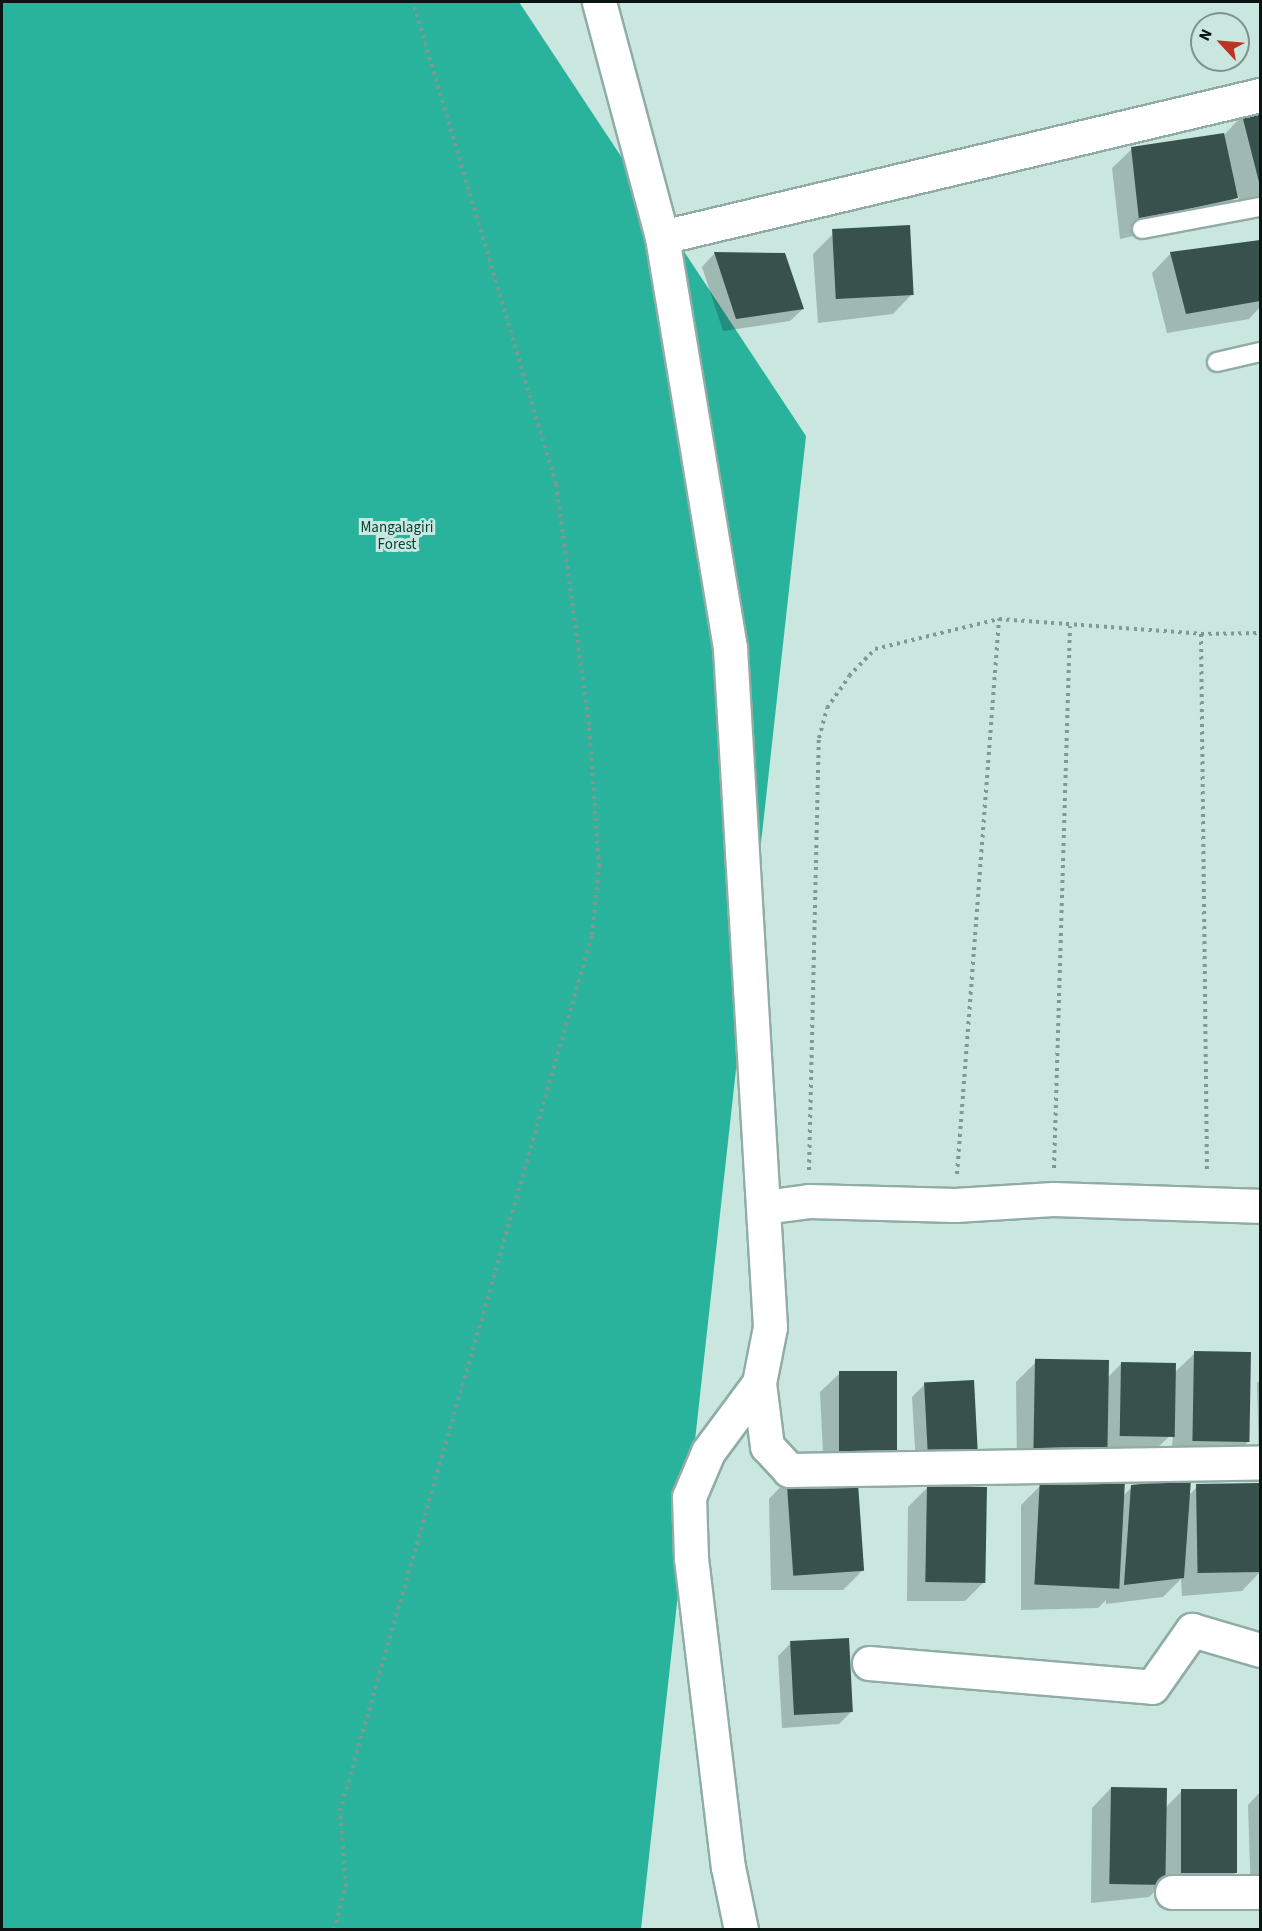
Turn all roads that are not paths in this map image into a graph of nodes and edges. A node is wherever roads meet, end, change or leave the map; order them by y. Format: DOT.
graph roads {
  1 [pos="599,2"];
  2 [pos="1260,95"];
  3 [pos="1260,207"];
  4 [pos="1142,229"];
  5 [pos="662,237"];
  6 [pos="1260,352"];
  7 [pos="1217,362"];
  8 [pos="1260,1206"];
  9 [pos="764,1207"];
  10 [pos="759,1383"];
  11 [pos="1260,1463"];
  12 [pos="1260,1650"];
  13 [pos="869,1663"];
  14 [pos="1172,1892"];
  15 [pos="1260,1892"];
  16 [pos="741,1929"];
  1 -- 5 [label="street"];
  2 -- 5 [label="street"];
  3 -- 4 [label="lane"];
  5 -- 9 [label="street"];
  6 -- 7 [label="lane"];
  8 -- 9 [label="street"];
  9 -- 10 [label="street"];
  10 -- 11 [label="street"];
  10 -- 16 [label="street"];
  12 -- 13 [label="street"];
  14 -- 15 [label="street"];
}
